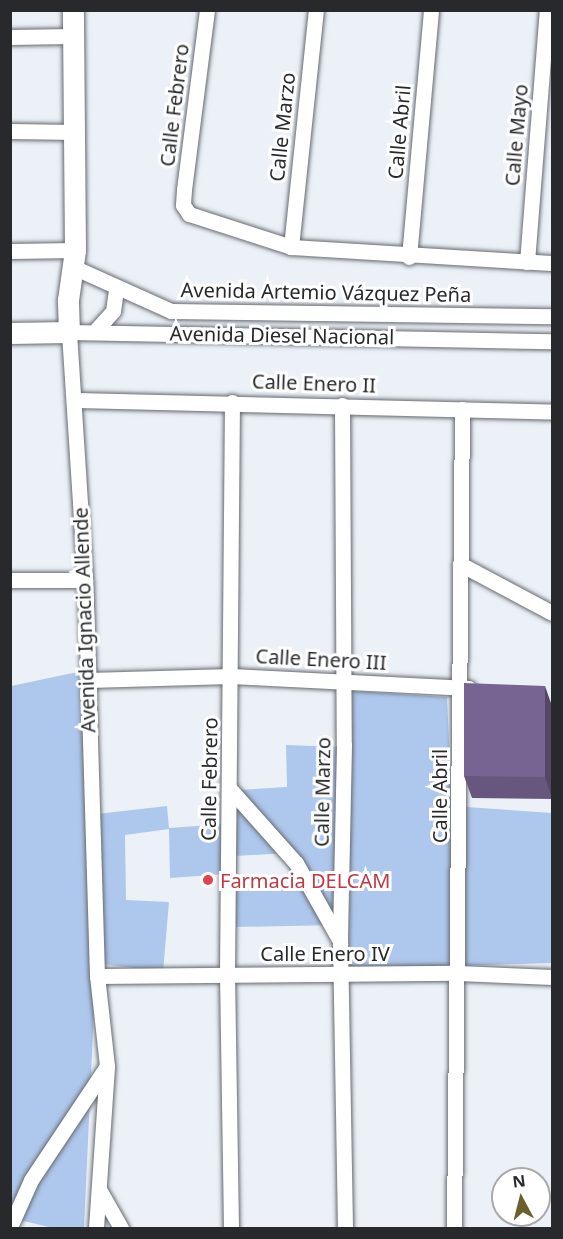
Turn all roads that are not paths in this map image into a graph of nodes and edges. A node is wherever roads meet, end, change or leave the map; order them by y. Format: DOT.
graph roads {
  1 [pos="73,10"];
  2 [pos="207,10"];
  3 [pos="316,10"];
  4 [pos="431,10"];
  5 [pos="547,10"];
  6 [pos="72,36"];
  7 [pos="10,37"];
  8 [pos="10,131"];
  9 [pos="75,132"];
  10 [pos="291,247"];
  11 [pos="10,251"];
  12 [pos="409,257"];
  13 [pos="74,259"];
  14 [pos="527,262"];
  15 [pos="552,263"];
  16 [pos="116,288"];
  17 [pos="552,316"];
  18 [pos="95,331"];
  19 [pos="69,332"];
  20 [pos="10,333"];
  21 [pos="552,341"];
  22 [pos="74,400"];
  23 [pos="232,402"];
  24 [pos="342,405"];
  25 [pos="462,409"];
  26 [pos="552,412"];
  27 [pos="460,564"];
  28 [pos="10,580"];
  29 [pos="86,580"];
  30 [pos="552,613"];
  31 [pos="231,676"];
  32 [pos="88,680"];
  33 [pos="343,682"];
  34 [pos="460,688"];
  35 [pos="483,689"];
  36 [pos="230,789"];
  37 [pos="340,941"];
  38 [pos="227,974"];
  39 [pos="458,974"];
  40 [pos="343,975"];
  41 [pos="98,976"];
  42 [pos="552,977"];
  43 [pos="107,1066"];
  44 [pos="100,1191"];
  45 [pos="10,1227"];
  46 [pos="96,1228"];
  47 [pos="121,1228"];
  48 [pos="231,1228"];
  49 [pos="345,1228"];
  50 [pos="454,1228"];
  1 -- 6 [label="street, Avenida Ignacio Allende"];
  2 -- 10 [label="street, Calle Febrero"];
  3 -- 10 [label="street, Calle Marzo"];
  4 -- 12 [label="street, Calle Abril"];
  5 -- 14 [label="street, Calle Mayo"];
  6 -- 7 [label="street"];
  6 -- 9 [label="street, Avenida Ignacio Allende"];
  8 -- 9 [label="street"];
  9 -- 13 [label="street, Avenida Ignacio Allende"];
  10 -- 12 [label="street"];
  11 -- 13 [label="street, Avenida Artemio Vázquez Peña"];
  12 -- 14 [label="street"];
  13 -- 16 [label="street, Avenida Artemio Vázquez Peña"];
  13 -- 19 [label="street, Avenida Ignacio Allende"];
  14 -- 15 [label="street"];
  16 -- 17 [label="street, Avenida Artemio Vázquez Peña"];
  16 -- 18 [label="street"];
  18 -- 19 [label="street, Avenida Diesel Nacional"];
  18 -- 21 [label="street, Avenida Diesel Nacional"];
  19 -- 20 [label="street, Avenida Diesel Nacional"];
  19 -- 22 [label="street, Avenida Ignacio Allende"];
  22 -- 23 [label="street, Calle Enero II"];
  22 -- 29 [label="street, Avenida Ignacio Allende"];
  23 -- 24 [label="street, Calle Enero II"];
  23 -- 31 [label="street, Calle Febrero"];
  24 -- 25 [label="street, Calle Enero II"];
  24 -- 33 [label="street, Calle Marzo"];
  25 -- 26 [label="street, Calle Enero II"];
  25 -- 27 [label="street, Calle Abril"];
  27 -- 30 [label="street"];
  27 -- 34 [label="street, Calle Abril"];
  28 -- 29 [label="street"];
  29 -- 32 [label="street, Avenida Ignacio Allende"];
  31 -- 32 [label="street, Calle Enero III"];
  31 -- 33 [label="street, Calle Enero III"];
  31 -- 36 [label="street, Calle Febrero"];
  32 -- 41 [label="street, Avenida Ignacio Allende"];
  33 -- 34 [label="street, Calle Enero III"];
  33 -- 37 [label="street, Calle Marzo"];
  34 -- 35 [label="street, Calle Enero III"];
  34 -- 39 [label="street, Calle Abril"];
  36 -- 37 [label="street"];
  36 -- 38 [label="street, Calle Febrero"];
  37 -- 40 [label="street, Calle Marzo"];
  38 -- 40 [label="street, Calle Enero IV"];
  38 -- 41 [label="street, Calle Enero IV"];
  38 -- 48 [label="street, Calle Febrero"];
  39 -- 40 [label="street, Calle Enero IV"];
  39 -- 42 [label="street, Calle Enero IV"];
  39 -- 50 [label="street, Calle Abril"];
  40 -- 49 [label="street, Calle Marzo"];
  41 -- 43 [label="street, Avenida Ignacio Allende"];
  43 -- 44 [label="street, Avenida Ignacio Allende"];
  43 -- 45 [label="street"];
  44 -- 46 [label="street, Avenida Ignacio Allende"];
  44 -- 47 [label="street"];
}
